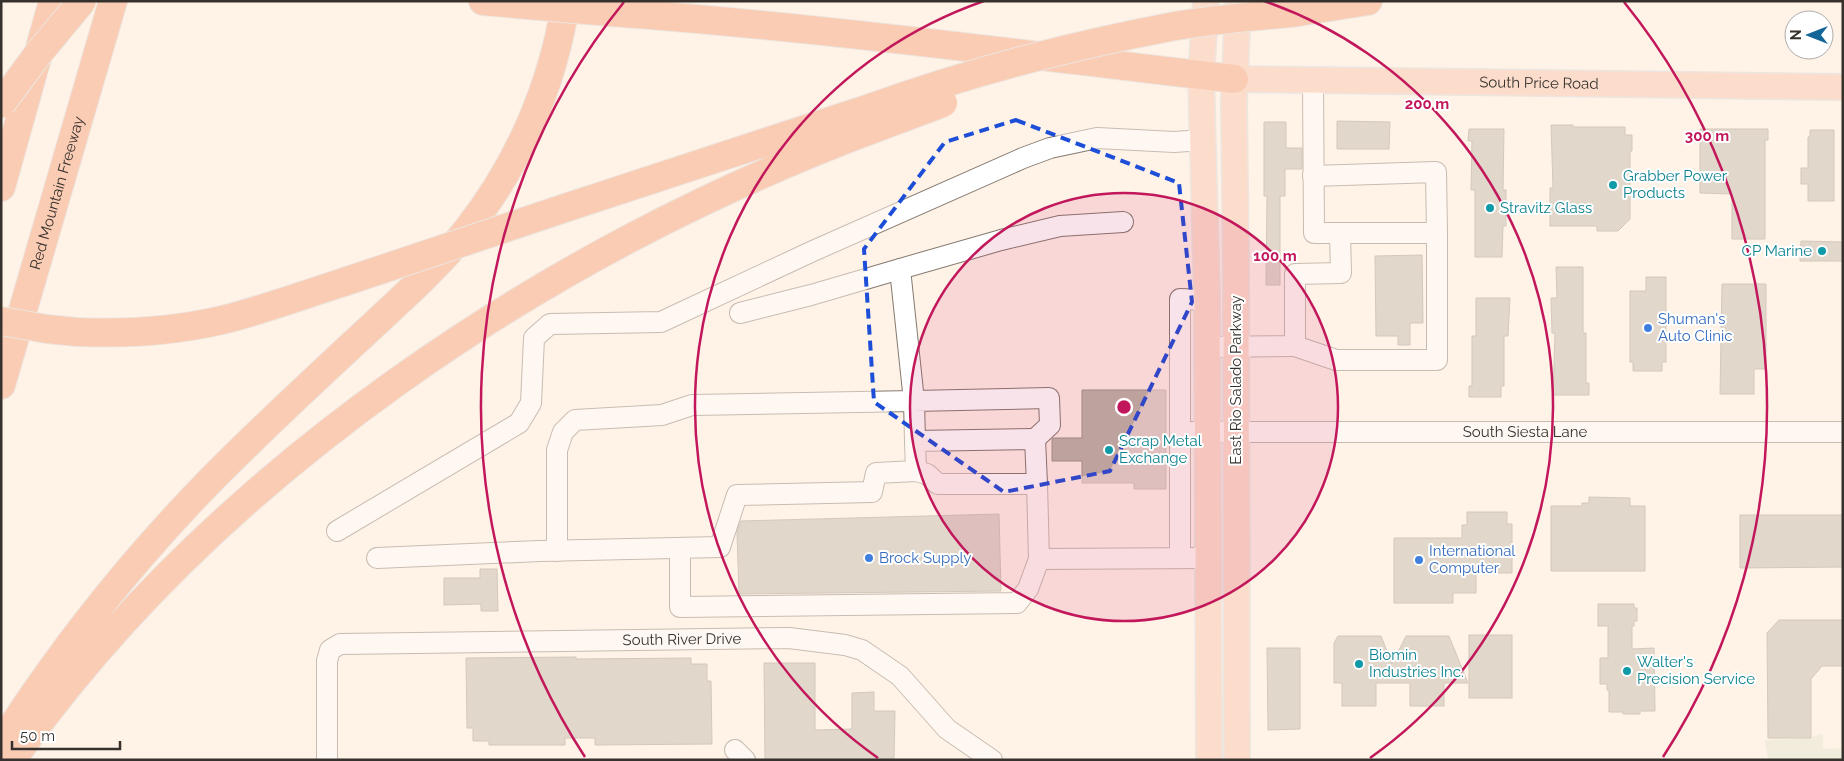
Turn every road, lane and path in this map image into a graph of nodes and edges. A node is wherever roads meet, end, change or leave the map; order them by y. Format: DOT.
graph roads {
  1 [pos="53,1"];
  2 [pos="82,1"];
  3 [pos="113,1"];
  4 [pos="483,1"];
  5 [pos="566,1"];
  6 [pos="1206,1"];
  7 [pos="1238,1"];
  8 [pos="1368,1"];
  9 [pos="1201,75"];
  10 [pos="1234,79"];
  11 [pos="1313,80"];
  12 [pos="1843,87"];
  13 [pos="1,104"];
  14 [pos="873,118"];
  15 [pos="1203,140"];
  16 [pos="1313,176"];
  17 [pos="1,187"];
  18 [pos="1123,222"];
  19 [pos="1340,233"];
  20 [pos="1437,233"];
  21 [pos="900,269"];
  22 [pos="1207,300"];
  23 [pos="740,313"];
  24 [pos="1,321"];
  25 [pos="1235,346"];
  26 [pos="1296,346"];
  27 [pos="1207,347"];
  28 [pos="1,385"];
  29 [pos="914,401"];
  30 [pos="1180,432"];
  31 [pos="1207,432"];
  32 [pos="1235,432"];
  33 [pos="1843,432"];
  34 [pos="1035,439"];
  35 [pos="915,441"];
  36 [pos="916,471"];
  37 [pos="1037,484"];
  38 [pos="337,531"];
  39 [pos="680,548"];
  40 [pos="557,551"];
  41 [pos="377,558"];
  42 [pos="1180,558"];
  43 [pos="1208,558"];
  44 [pos="1039,559"];
  45 [pos="1,744"];
  46 [pos="12,760"];
  47 [pos="327,760"];
  48 [pos="992,760"];
  49 [pos="1209,760"];
  50 [pos="1237,760"];
  1 -- 17 [label="highway"];
  2 -- 13 [label="highway, bridge"];
  3 -- 28 [label="highway, Red Mountain Freeway"];
  4 -- 9 [label="highway, bridge"];
  5 -- 45 [label="highway"];
  6 -- 9 [label="main road, East Rio Salado Parkway"];
  7 -- 10 [label="main road, East Rio Salado Parkway"];
  8 -- 14 [label="highway, bridge"];
  9 -- 10 [label="highway"];
  9 -- 15 [label="main road, East Rio Salado Parkway"];
  10 -- 11 [label="main road, South Price Road"];
  10 -- 25 [label="main road, East Rio Salado Parkway"];
  11 -- 12 [label="main road, South Price Road"];
  11 -- 16 [label="street"];
  14 -- 24 [label="highway, bridge"];
  14 -- 46 [label="highway"];
  15 -- 22 [label="main road, East Rio Salado Parkway"];
  15 -- 38 [label="street"];
  16 -- 19 [label="street"];
  16 -- 20 [label="street"];
  18 -- 21 [label="street"];
  19 -- 20 [label="street"];
  19 -- 26 [label="street"];
  20 -- 26 [label="street"];
  21 -- 23 [label="street"];
  21 -- 29 [label="street"];
  22 -- 27 [label="main road, East Rio Salado Parkway"];
  22 -- 30 [label="street"];
  25 -- 26 [label="street"];
  25 -- 27 [label="street"];
  25 -- 32 [label="main road, East Rio Salado Parkway"];
  27 -- 31 [label="main road, East Rio Salado Parkway"];
  29 -- 34 [label="street"];
  29 -- 35 [label="street"];
  29 -- 40 [label="street"];
  30 -- 31 [label="street, South Siesta Lane"];
  30 -- 42 [label="street"];
  31 -- 32 [label="street, South Siesta Lane"];
  31 -- 43 [label="main road, East Rio Salado Parkway"];
  32 -- 33 [label="street, South Siesta Lane"];
  32 -- 50 [label="main road, East Rio Salado Parkway"];
  34 -- 35 [label="street"];
  34 -- 37 [label="street"];
  35 -- 36 [label="street"];
  36 -- 37 [label="street"];
  36 -- 39 [label="street"];
  37 -- 44 [label="street"];
  39 -- 40 [label="street"];
  39 -- 44 [label="street"];
  40 -- 41 [label="street"];
  42 -- 43 [label="street"];
  42 -- 44 [label="street"];
  43 -- 49 [label="main road, East Rio Salado Parkway"];
  47 -- 48 [label="street, South River Drive"];
}
